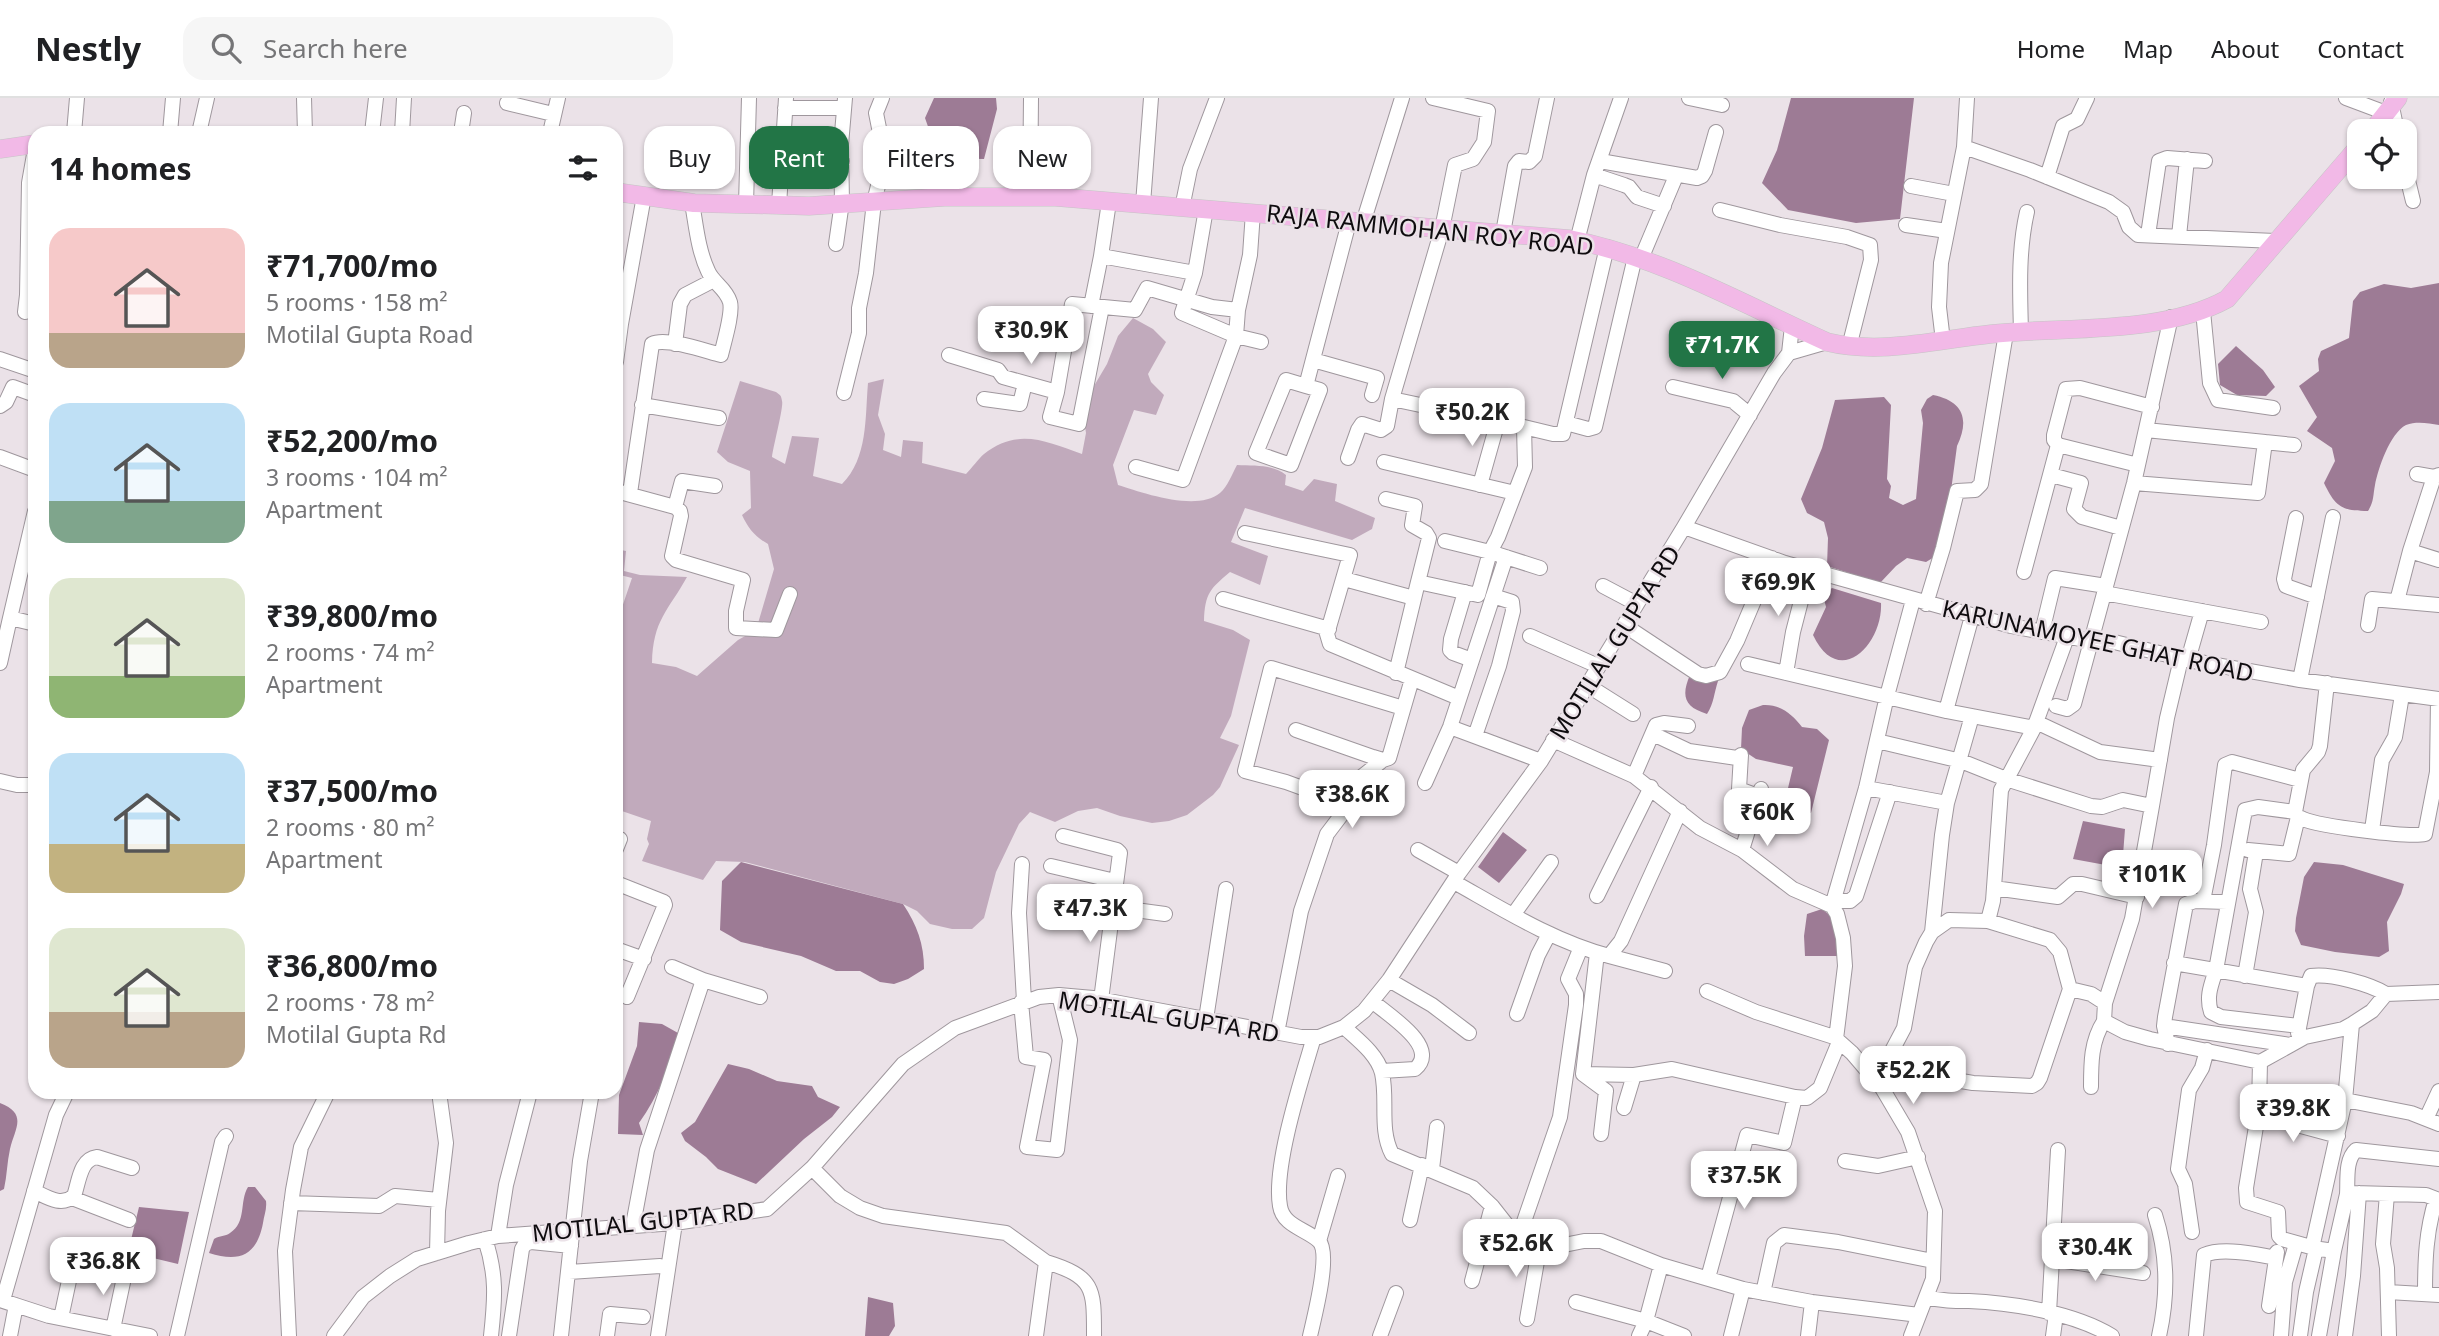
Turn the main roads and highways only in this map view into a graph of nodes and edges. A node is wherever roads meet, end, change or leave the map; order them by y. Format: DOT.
graph roads {
  1 [pos="2392,104"];
  2 [pos="2381,119"];
  3 [pos="28,147"];
  4 [pos="0,149"];
  5 [pos="2347,160"];
  6 [pos="623,193"];
  1 -- 2 [label="main road"];
  3 -- 4 [label="main road"];
  5 -- 6 [label="main road, RAJA RAMMOHAN ROY ROAD"];
}
